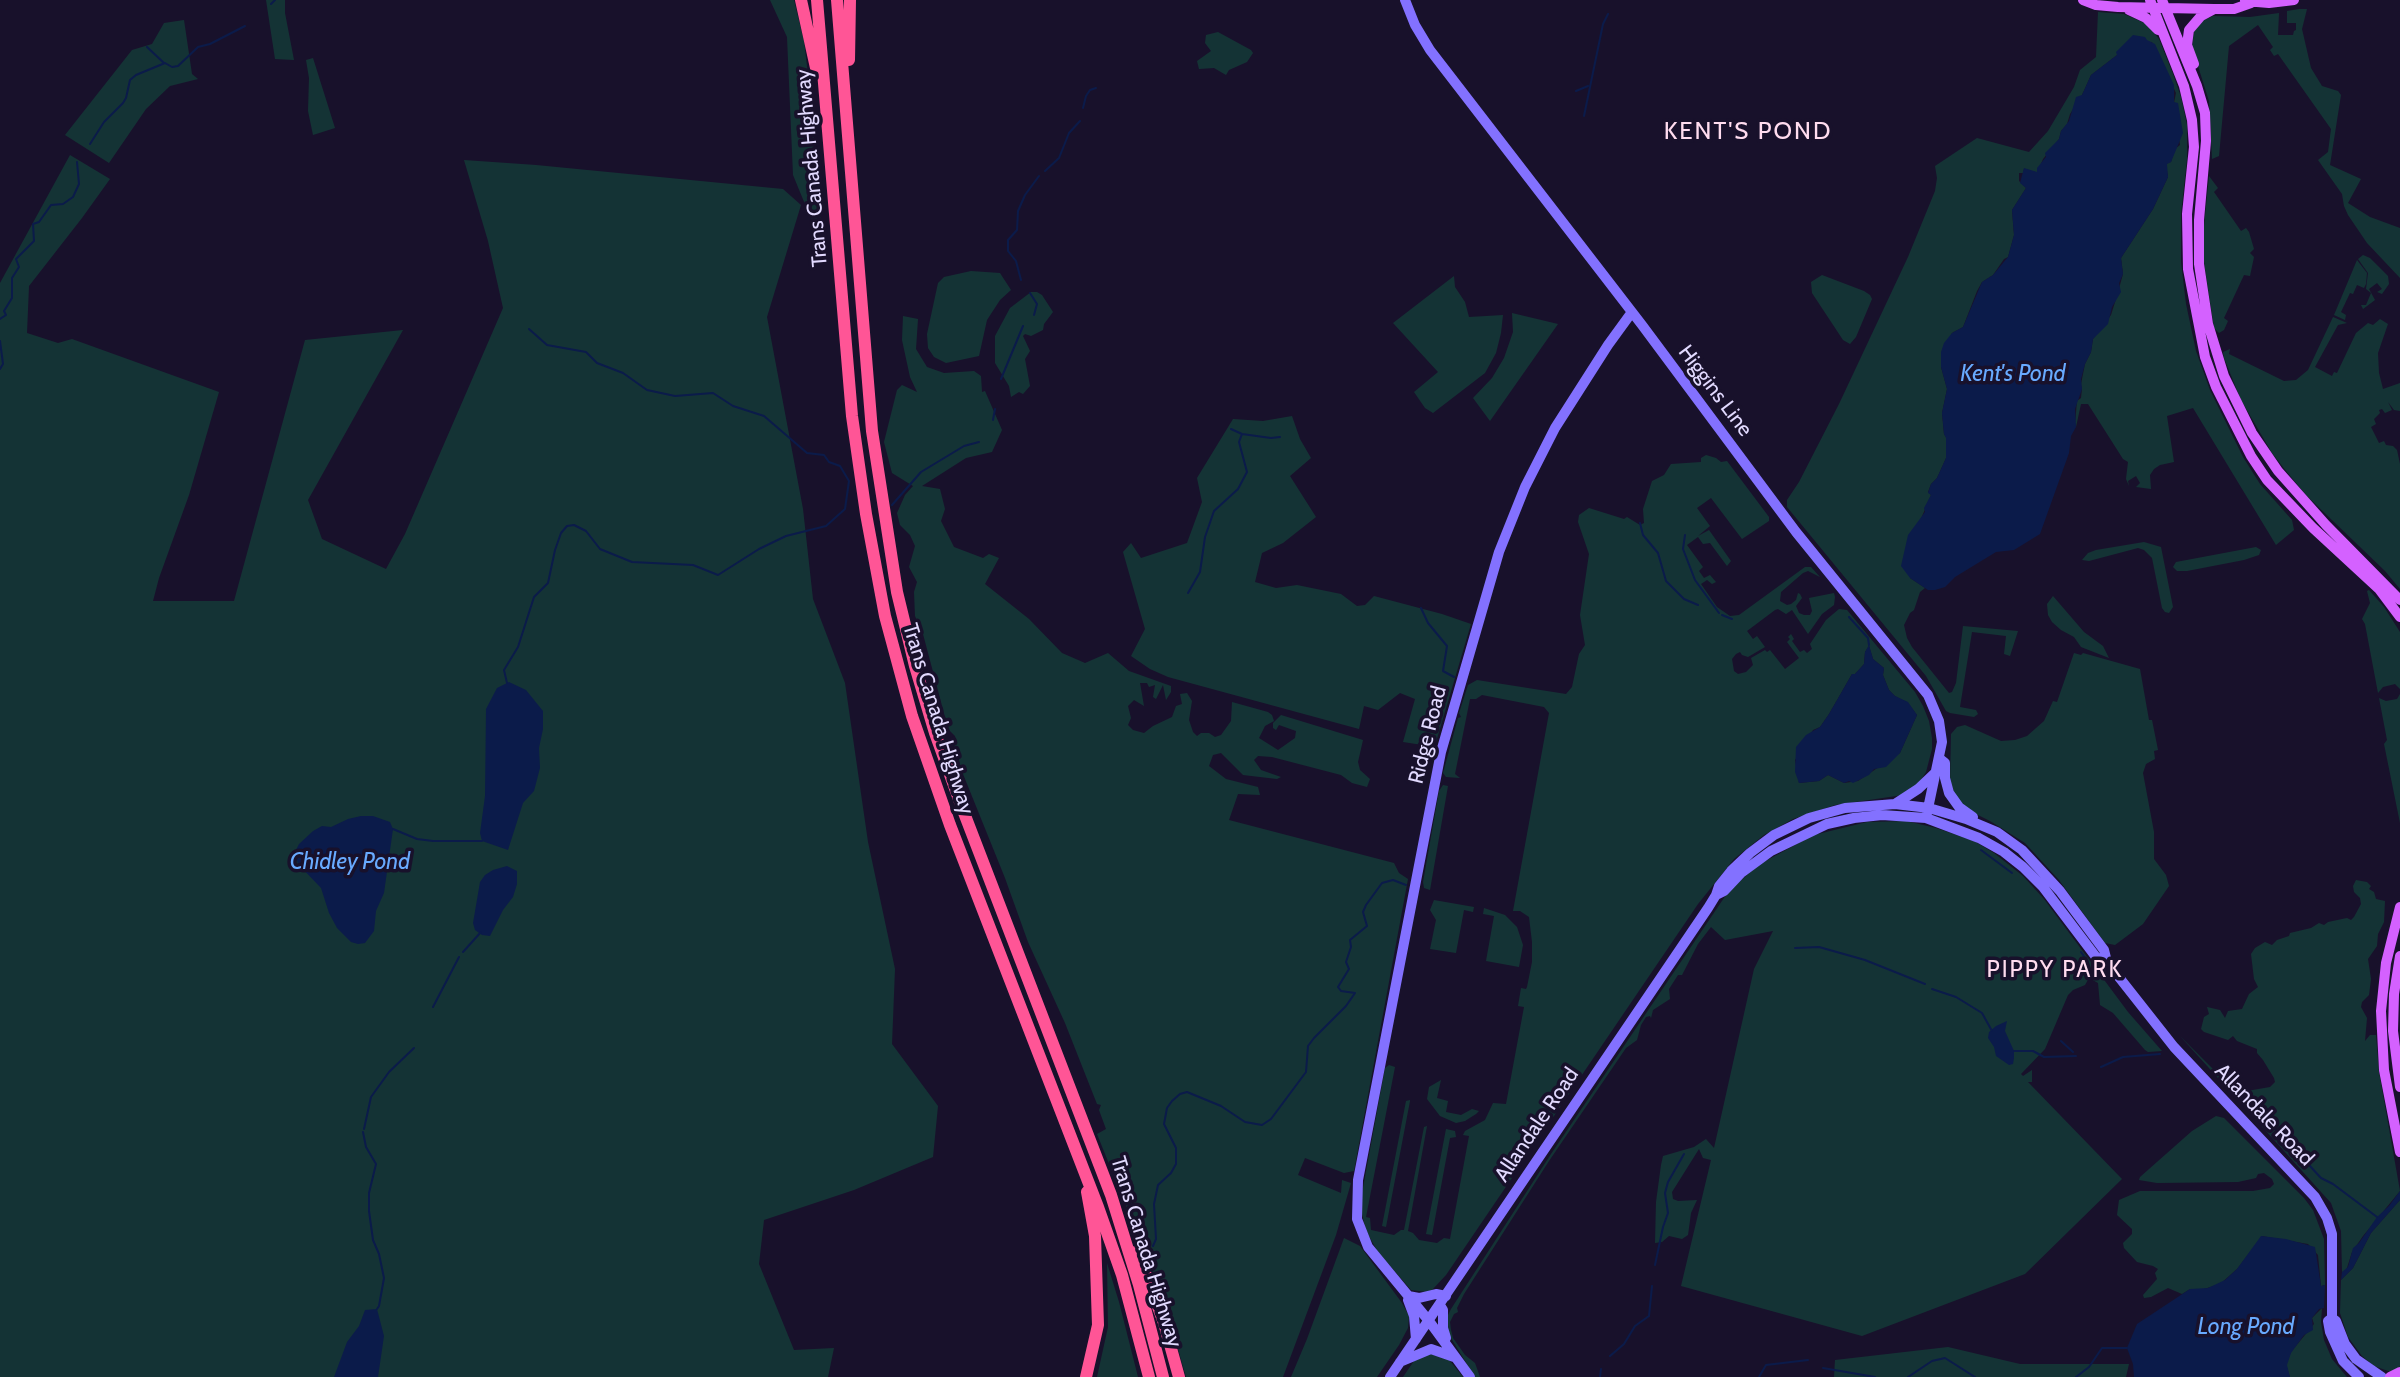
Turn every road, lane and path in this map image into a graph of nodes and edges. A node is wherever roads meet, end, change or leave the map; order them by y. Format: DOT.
graph roads {
  1 [pos="801,0"];
  2 [pos="817,0"];
  3 [pos="837,0"];
  4 [pos="850,0"];
  5 [pos="1405,0"];
  6 [pos="2083,0"];
  7 [pos="2294,0"];
  8 [pos="2247,1"];
  9 [pos="2157,4"];
  10 [pos="2118,7"];
  11 [pos="2214,9"];
  12 [pos="2164,38"];
  13 [pos="2200,93"];
  14 [pos="848,137"];
  15 [pos="829,140"];
  16 [pos="1632,312"];
  17 [pos="2400,600"];
  18 [pos="2400,617"];
  19 [pos="1939,764"];
  20 [pos="1895,804"];
  21 [pos="1928,813"];
  22 [pos="1997,832"];
  23 [pos="1716,895"];
  24 [pos="2400,907"];
  25 [pos="2400,956"];
  26 [pos="2107,962"];
  27 [pos="2400,1087"];
  28 [pos="2400,1152"];
  29 [pos="1083,1168"];
  30 [pos="1111,1195"];
  31 [pos="1408,1296"];
  32 [pos="1443,1300"];
  33 [pos="2332,1318"];
  34 [pos="1429,1321"];
  35 [pos="1416,1339"];
  36 [pos="1448,1345"];
  37 [pos="1458,1359"];
  38 [pos="1400,1363"];
  39 [pos="2400,1373"];
  40 [pos="1086,1377"];
  41 [pos="1149,1377"];
  42 [pos="1163,1377"];
  43 [pos="1179,1377"];
  44 [pos="1390,1377"];
  45 [pos="1471,1377"];
  46 [pos="2359,1377"];
  47 [pos="2382,1377"];
  48 [pos="2390,1377"];
  1 -- 15 [label="highway"];
  2 -- 15 [label="highway, Trans Canada Highway"];
  3 -- 14 [label="highway, Trans Canada Highway"];
  4 -- 14 [label="highway"];
  5 -- 16 [label="main road, Higgins Line"];
  6 -- 10 [label="main road"];
  7 -- 8 [label="main road"];
  8 -- 11 [label="main road"];
  9 -- 10 [label="main road"];
  9 -- 11 [label="main road"];
  9 -- 12 [label="main road"];
  9 -- 13 [label="main road"];
  10 -- 12 [label="main road"];
  11 -- 13 [label="main road"];
  12 -- 18 [label="main road"];
  13 -- 17 [label="main road"];
  14 -- 30 [label="highway, Trans Canada Highway"];
  15 -- 29 [label="highway, Trans Canada Highway"];
  16 -- 19 [label="main road, Higgins Line"];
  16 -- 31 [label="main road, Ridge Road"];
  19 -- 20 [label="main road"];
  19 -- 21 [label="main road, Higgins Line"];
  19 -- 22 [label="main road"];
  20 -- 21 [label="main road, Allandale Road"];
  20 -- 23 [label="main road, Allandale Road"];
  21 -- 22 [label="main road, Allandale Road"];
  21 -- 23 [label="main road, Allandale Road"];
  21 -- 26 [label="main road, Allandale Road"];
  22 -- 26 [label="main road, Allandale Road"];
  23 -- 32 [label="main road, Allandale Road"];
  24 -- 28 [label="main road"];
  25 -- 27 [label="main road"];
  26 -- 33 [label="main road, Allandale Road"];
  29 -- 40 [label="highway"];
  29 -- 41 [label="highway, Trans Canada Highway"];
  30 -- 42 [label="highway, Trans Canada Highway"];
  30 -- 43 [label="highway"];
  31 -- 32 [label="main road"];
  31 -- 34 [label="main road, Ridge Road"];
  31 -- 35 [label="main road"];
  32 -- 34 [label="main road, Allandale Road"];
  32 -- 36 [label="main road"];
  33 -- 46 [label="main road, Allandale Road"];
  33 -- 47 [label="main road, Allandale Road"];
  34 -- 35 [label="main road, Allandale Road"];
  34 -- 36 [label="main road, Ridge Road"];
  35 -- 38 [label="main road, Allandale Road"];
  36 -- 37 [label="main road, Ridge Road"];
  37 -- 38 [label="main road"];
  37 -- 45 [label="main road, Ridge Road"];
  38 -- 44 [label="main road, Allandale Road"];
  39 -- 48 [label="main road"];
}
